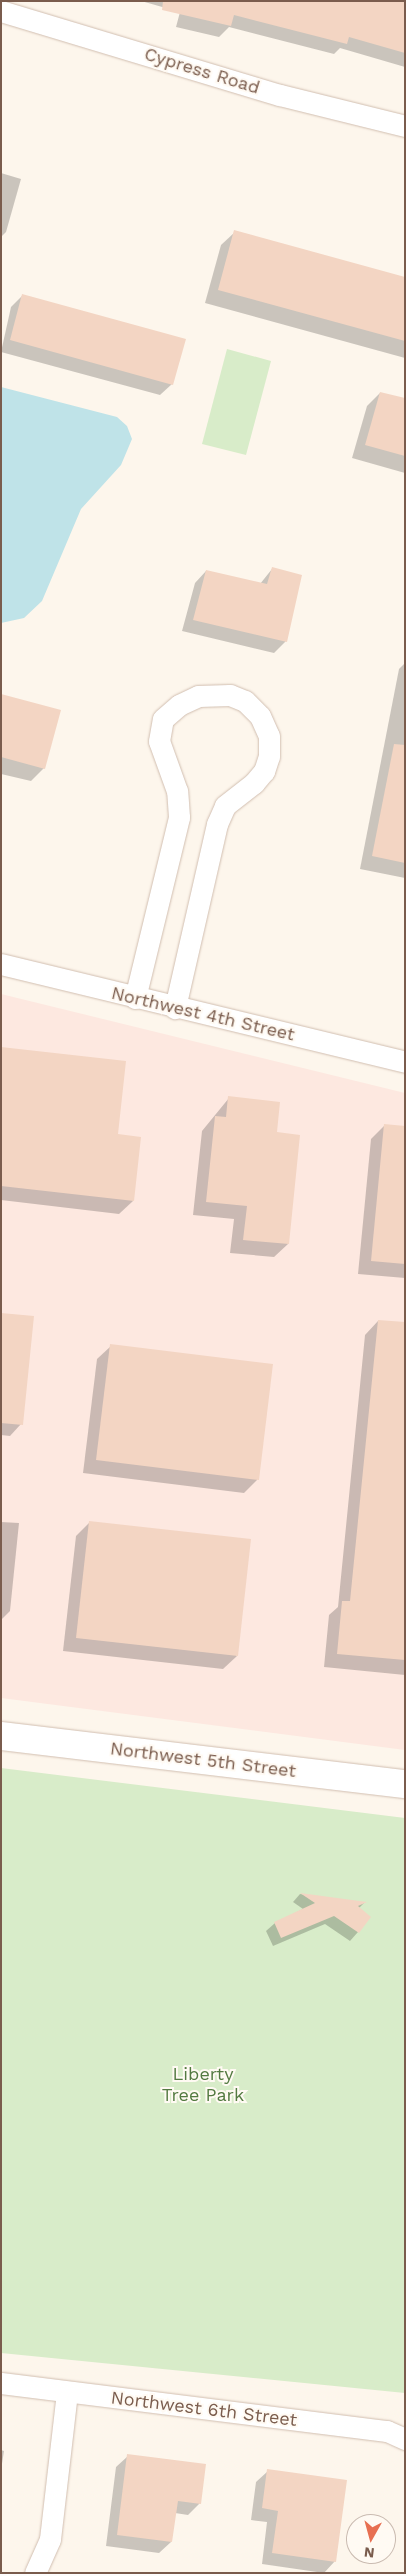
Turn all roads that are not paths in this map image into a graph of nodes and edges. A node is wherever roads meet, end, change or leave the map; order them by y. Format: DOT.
graph roads {
  1 [pos="1,11"];
  2 [pos="405,126"];
  3 [pos="1,964"];
  4 [pos="135,998"];
  5 [pos="175,1008"];
  6 [pos="405,1062"];
  7 [pos="1,1736"];
  8 [pos="405,1784"];
  9 [pos="1,2383"];
  10 [pos="67,2392"];
  11 [pos="405,2439"];
  12 [pos="35,2573"];
  1 -- 2 [label="street, Cypress Road"];
  3 -- 4 [label="street, Northwest 4th Street"];
  4 -- 5 [label="street, Northwest 4th Street"];
  4 -- 5 [label="street"];
  5 -- 6 [label="street, Northwest 4th Street"];
  7 -- 8 [label="street, Northwest 5th Street"];
  9 -- 10 [label="street, Northwest 6th Street"];
  10 -- 11 [label="street, Northwest 6th Street"];
  10 -- 12 [label="street"];
}
